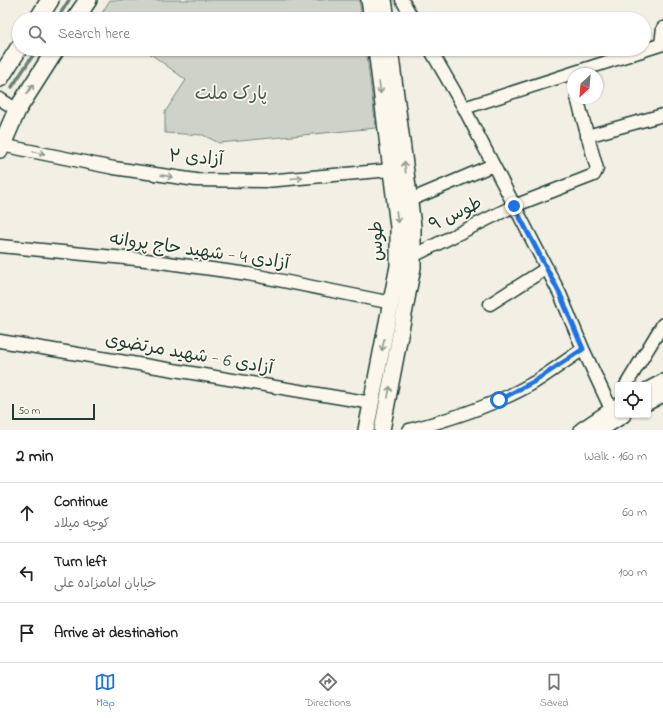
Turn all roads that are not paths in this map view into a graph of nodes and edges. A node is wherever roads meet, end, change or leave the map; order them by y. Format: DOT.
graph roads {
  1 [pos="50,0"];
  2 [pos="88,0"];
  3 [pos="369,0"];
  4 [pos="384,0"];
  5 [pos="406,1"];
  6 [pos="42,12"];
  7 [pos="80,12"];
  8 [pos="371,12"];
  9 [pos="386,12"];
  10 [pos="410,12"];
  11 [pos="663,28"];
  12 [pos="662,44"];
  13 [pos="651,48"];
  14 [pos="14,56"];
  15 [pos="52,56"];
  16 [pos="377,56"];
  17 [pos="391,56"];
  18 [pos="434,56"];
  19 [pos="632,56"];
  20 [pos="601,68"];
  21 [pos="0,78"];
  22 [pos="567,81"];
  23 [pos="0,99"];
  24 [pos="579,104"];
  25 [pos="464,108"];
  26 [pos="17,110"];
  27 [pos="663,115"];
  28 [pos="587,136"];
  29 [pos="1,147"];
  30 [pos="493,164"];
  31 [pos="391,170"];
  32 [pos="410,200"];
  33 [pos="514,206"];
  34 [pos="0,246"];
  35 [pos="413,256"];
  36 [pos="547,268"];
  37 [pos="392,302"];
  38 [pos="490,304"];
  39 [pos="663,324"];
  40 [pos="0,341"];
  41 [pos="583,349"];
  42 [pos="628,382"];
  43 [pos="663,382"];
  44 [pos="651,388"];
  45 [pos="663,394"];
  46 [pos="651,400"];
  47 [pos="372,403"];
  48 [pos="615,411"];
  49 [pos="615,414"];
  50 [pos="615,414"];
  51 [pos="366,430"];
  52 [pos="382,430"];
  53 [pos="408,430"];
  54 [pos="582,430"];
  55 [pos="599,430"];
  1 -- 6 [label="main road"];
  2 -- 7 [label="main road"];
  3 -- 8 [label="street"];
  4 -- 9 [label="street"];
  5 -- 10 [label="street"];
  11 -- 12 [label="street"];
  12 -- 13 [label="street"];
  14 -- 21 [label="main road"];
  26 -- 15 [label="main road, one-way"];
  16 -- 31 [label="street, طوس, one-way"];
  32 -- 17 [label="street, طوس, one-way"];
  18 -- 25 [label="street"];
  19 -- 20 [label="street"];
  22 -- 25 [label="street"];
  23 -- 26 [label="street"];
  24 -- 28 [label="street, طوس ۹"];
  25 -- 30 [label="street"];
  26 -- 29 [label="main road"];
  27 -- 28 [label="street"];
  28 -- 33 [label="street, طوس ۹"];
  29 -- 31 [label="street, آزادی ۲, one-way"];
  30 -- 32 [label="street"];
  30 -- 33 [label="street"];
  31 -- 37 [label="street, طوس, one-way"];
  32 -- 35 [label="street, طوس"];
  33 -- 35 [label="street, طوس ۹"];
  33 -- 36 [label="street"];
  34 -- 37 [label="street, آزادی 4 - شهید حاج پروانه"];
  52 -- 35 [label="street, طوس, one-way"];
  36 -- 38 [label="street"];
  36 -- 41 [label="street"];
  37 -- 47 [label="street, طوس, one-way"];
  39 -- 42 [label="street"];
  40 -- 47 [label="street, آزادی 6 - شهید مرتضوی"];
  41 -- 48 [label="street"];
  41 -- 53 [label="street"];
  43 -- 44 [label="street"];
  45 -- 46 [label="street"];
  47 -- 51 [label="street, طوس"];
  49 -- 54 [label="street"];
  50 -- 55 [label="street"];
}
